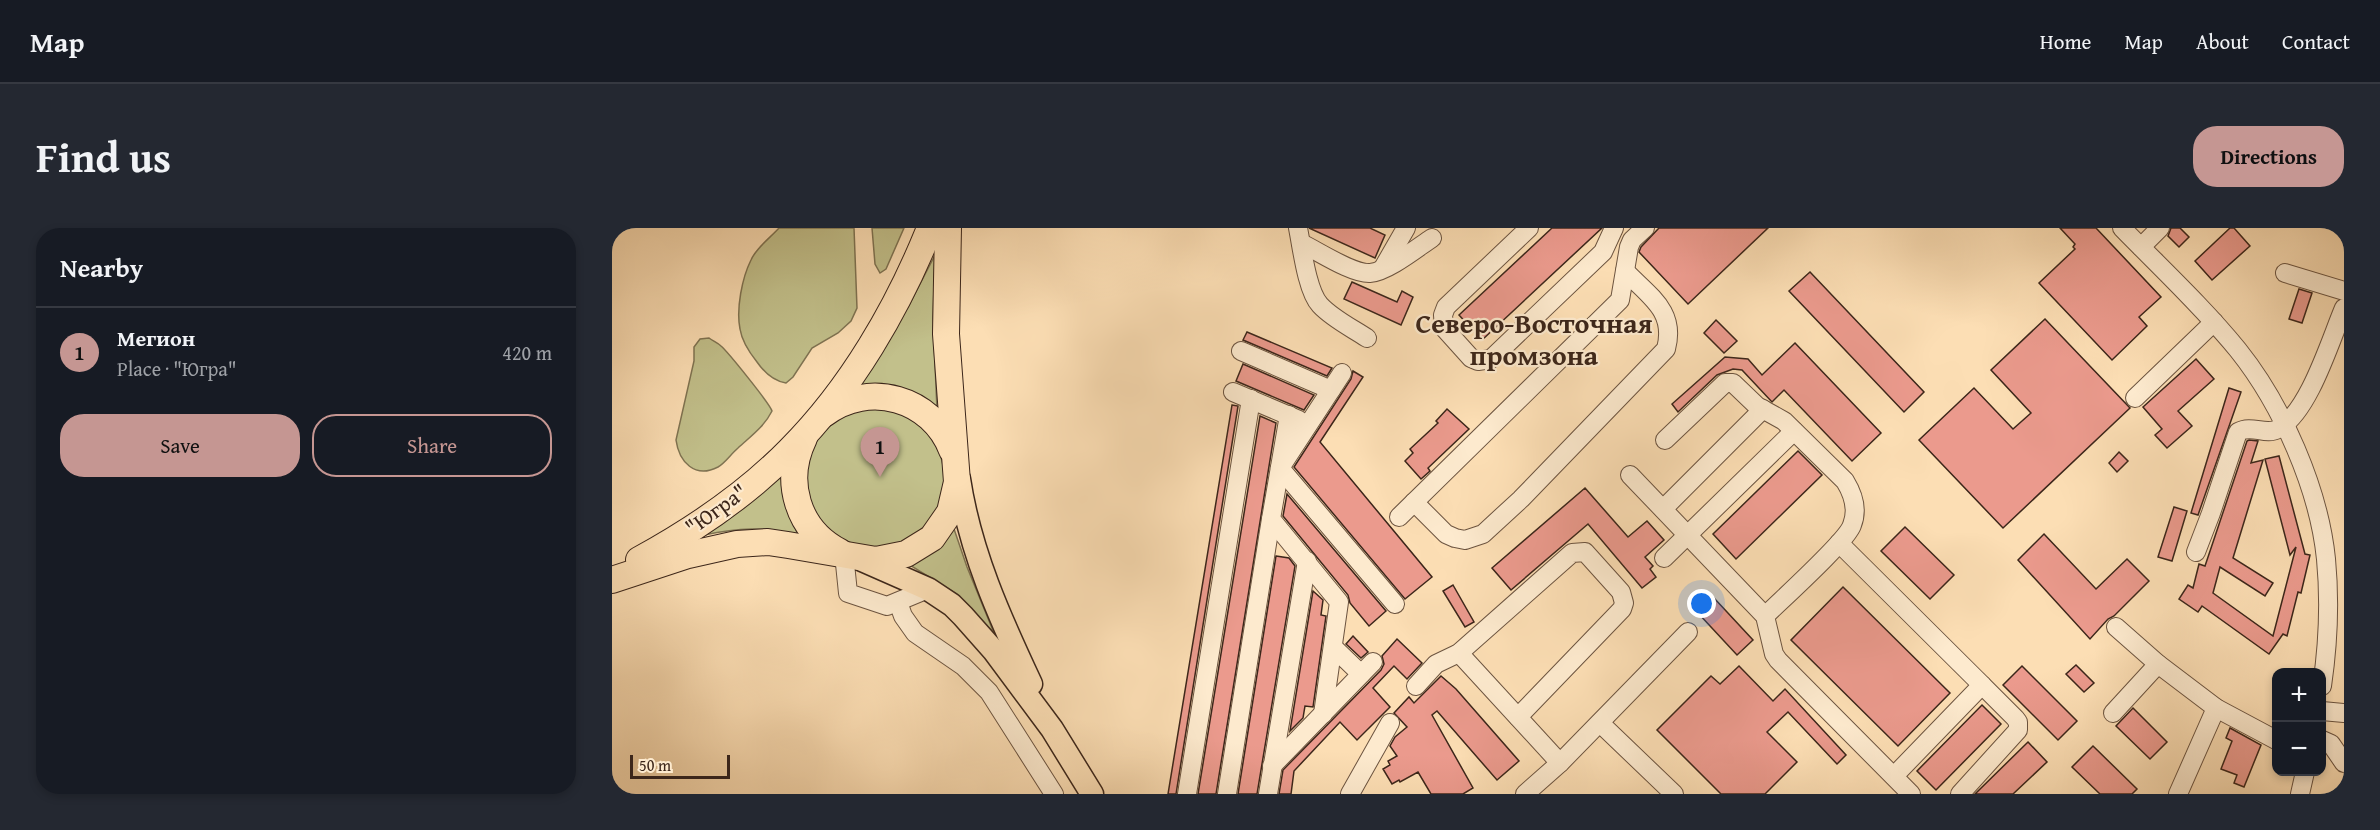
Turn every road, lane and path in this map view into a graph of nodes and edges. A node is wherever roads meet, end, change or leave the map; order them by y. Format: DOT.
graph roads {
  1 [pos="930,228"];
  2 [pos="948,228"];
  3 [pos="1406,228"];
  4 [pos="1529,228"];
  5 [pos="1614,228"];
  6 [pos="1646,228"];
  7 [pos="2122,228"];
  8 [pos="2160,228"];
  9 [pos="1299,236"];
  10 [pos="1432,238"];
  11 [pos="2141,247"];
  12 [pos="1382,270"];
  13 [pos="1626,271"];
  14 [pos="2285,273"];
  15 [pos="2344,291"];
  16 [pos="2344,308"];
  17 [pos="2214,322"];
  18 [pos="1367,338"];
  19 [pos="1241,351"];
  20 [pos="1342,373"];
  21 [pos="1331,390"];
  22 [pos="1233,392"];
  23 [pos="2135,398"];
  24 [pos="1251,399"];
  25 [pos="1764,409"];
  26 [pos="1289,415"];
  27 [pos="1309,424"];
  28 [pos="2285,424"];
  29 [pos="811,427"];
  30 [pos="1794,432"];
  31 [pos="1665,440"];
  32 [pos="956,464"];
  33 [pos="1285,475"];
  34 [pos="1630,475"];
  35 [pos="1414,502"];
  36 [pos="1663,510"];
  37 [pos="1399,517"];
  38 [pos="1271,519"];
  39 [pos="1688,535"];
  40 [pos="1839,543"];
  41 [pos="1267,548"];
  42 [pos="2196,552"];
  43 [pos="852,556"];
  44 [pos="1304,558"];
  45 [pos="1664,558"];
  46 [pos="612,574"];
  47 [pos="612,580"];
  48 [pos="928,589"];
  49 [pos="898,602"];
  50 [pos="1395,604"];
  51 [pos="1765,616"];
  52 [pos="2116,627"];
  53 [pos="1688,632"];
  54 [pos="1333,647"];
  55 [pos="1460,653"];
  56 [pos="2158,664"];
  57 [pos="2323,668"];
  58 [pos="1982,685"];
  59 [pos="1416,686"];
  60 [pos="2216,708"];
  61 [pos="2326,711"];
  62 [pos="2113,713"];
  63 [pos="2344,713"];
  64 [pos="1323,714"];
  65 [pos="1518,717"];
  66 [pos="1390,723"];
  67 [pos="1600,723"];
  68 [pos="1052,729"];
  69 [pos="2272,737"];
  70 [pos="2326,742"];
  71 [pos="1560,763"];
  72 [pos="2344,763"];
  73 [pos="1272,766"];
  74 [pos="1894,776"];
  75 [pos="2304,776"];
  76 [pos="1054,794"];
  77 [pos="1092,794"];
  78 [pos="1187,794"];
  79 [pos="1227,794"];
  80 [pos="1268,794"];
  81 [pos="1350,794"];
  82 [pos="1525,794"];
  83 [pos="1674,794"];
  84 [pos="1911,794"];
  85 [pos="1960,794"];
  86 [pos="2178,794"];
  87 [pos="2300,794"];
  1 -- 29 [label="highway, \"Югра\""];
  2 -- 32 [label="highway, \"Югра\""];
  3 -- 12 [label="street"];
  4 -- 5 [label="street"];
  6 -- 13 [label="street"];
  7 -- 11 [label="street"];
  8 -- 11 [label="street"];
  9 -- 12 [label="street"];
  9 -- 18 [label="street"];
  10 -- 12 [label="street"];
  11 -- 17 [label="street"];
  13 -- 35 [label="street"];
  13 -- 35 [label="street"];
  14 -- 15 [label="street"];
  16 -- 28 [label="street"];
  17 -- 23 [label="street"];
  17 -- 28 [label="street"];
  19 -- 21 [label="street"];
  20 -- 21 [label="street"];
  21 -- 27 [label="street"];
  22 -- 24 [label="street"];
  24 -- 26 [label="street"];
  24 -- 78 [label="street"];
  25 -- 30 [label="street"];
  25 -- 31 [label="street"];
  25 -- 36 [label="street"];
  26 -- 27 [label="street"];
  26 -- 33 [label="street"];
  27 -- 33 [label="street"];
  28 -- 42 [label="street"];
  28 -- 57 [label="street"];
  29 -- 32 [label="highway, \"Югра\""];
  29 -- 43 [label="highway, \"Югра\""];
  29 -- 46 [label="highway, \"Югра\""];
  30 -- 39 [label="street"];
  30 -- 40 [label="street"];
  32 -- 43 [label="highway, \"Югра\""];
  32 -- 68 [label="main road"];
  33 -- 38 [label="street"];
  33 -- 50 [label="street"];
  34 -- 36 [label="street"];
  35 -- 37 [label="street"];
  36 -- 39 [label="street"];
  38 -- 41 [label="street"];
  38 -- 44 [label="street"];
  39 -- 45 [label="street"];
  39 -- 51 [label="street"];
  40 -- 51 [label="street"];
  40 -- 58 [label="street"];
  41 -- 44 [label="street"];
  41 -- 79 [label="street"];
  43 -- 47 [label="highway, \"Югра\""];
  43 -- 48 [label="main road"];
  43 -- 49 [label="street"];
  44 -- 54 [label="street"];
  44 -- 73 [label="street"];
  48 -- 49 [label="street"];
  48 -- 68 [label="main road"];
  49 -- 76 [label="street"];
  51 -- 74 [label="street"];
  52 -- 56 [label="street"];
  53 -- 67 [label="street"];
  54 -- 64 [label="street"];
  54 -- 64 [label="street"];
  55 -- 59 [label="street"];
  55 -- 65 [label="street"];
  55 -- 65 [label="street"];
  56 -- 60 [label="street"];
  56 -- 62 [label="street"];
  58 -- 74 [label="street"];
  58 -- 85 [label="street"];
  60 -- 69 [label="street"];
  60 -- 86 [label="street"];
  61 -- 63 [label="street"];
  64 -- 73 [label="street"];
  65 -- 71 [label="street"];
  66 -- 81 [label="street"];
  67 -- 71 [label="street"];
  67 -- 83 [label="street"];
  68 -- 77 [label="main road"];
  70 -- 72 [label="street"];
  71 -- 82 [label="street"];
  73 -- 80 [label="street"];
  74 -- 84 [label="street"];
  75 -- 87 [label="street"];
}
